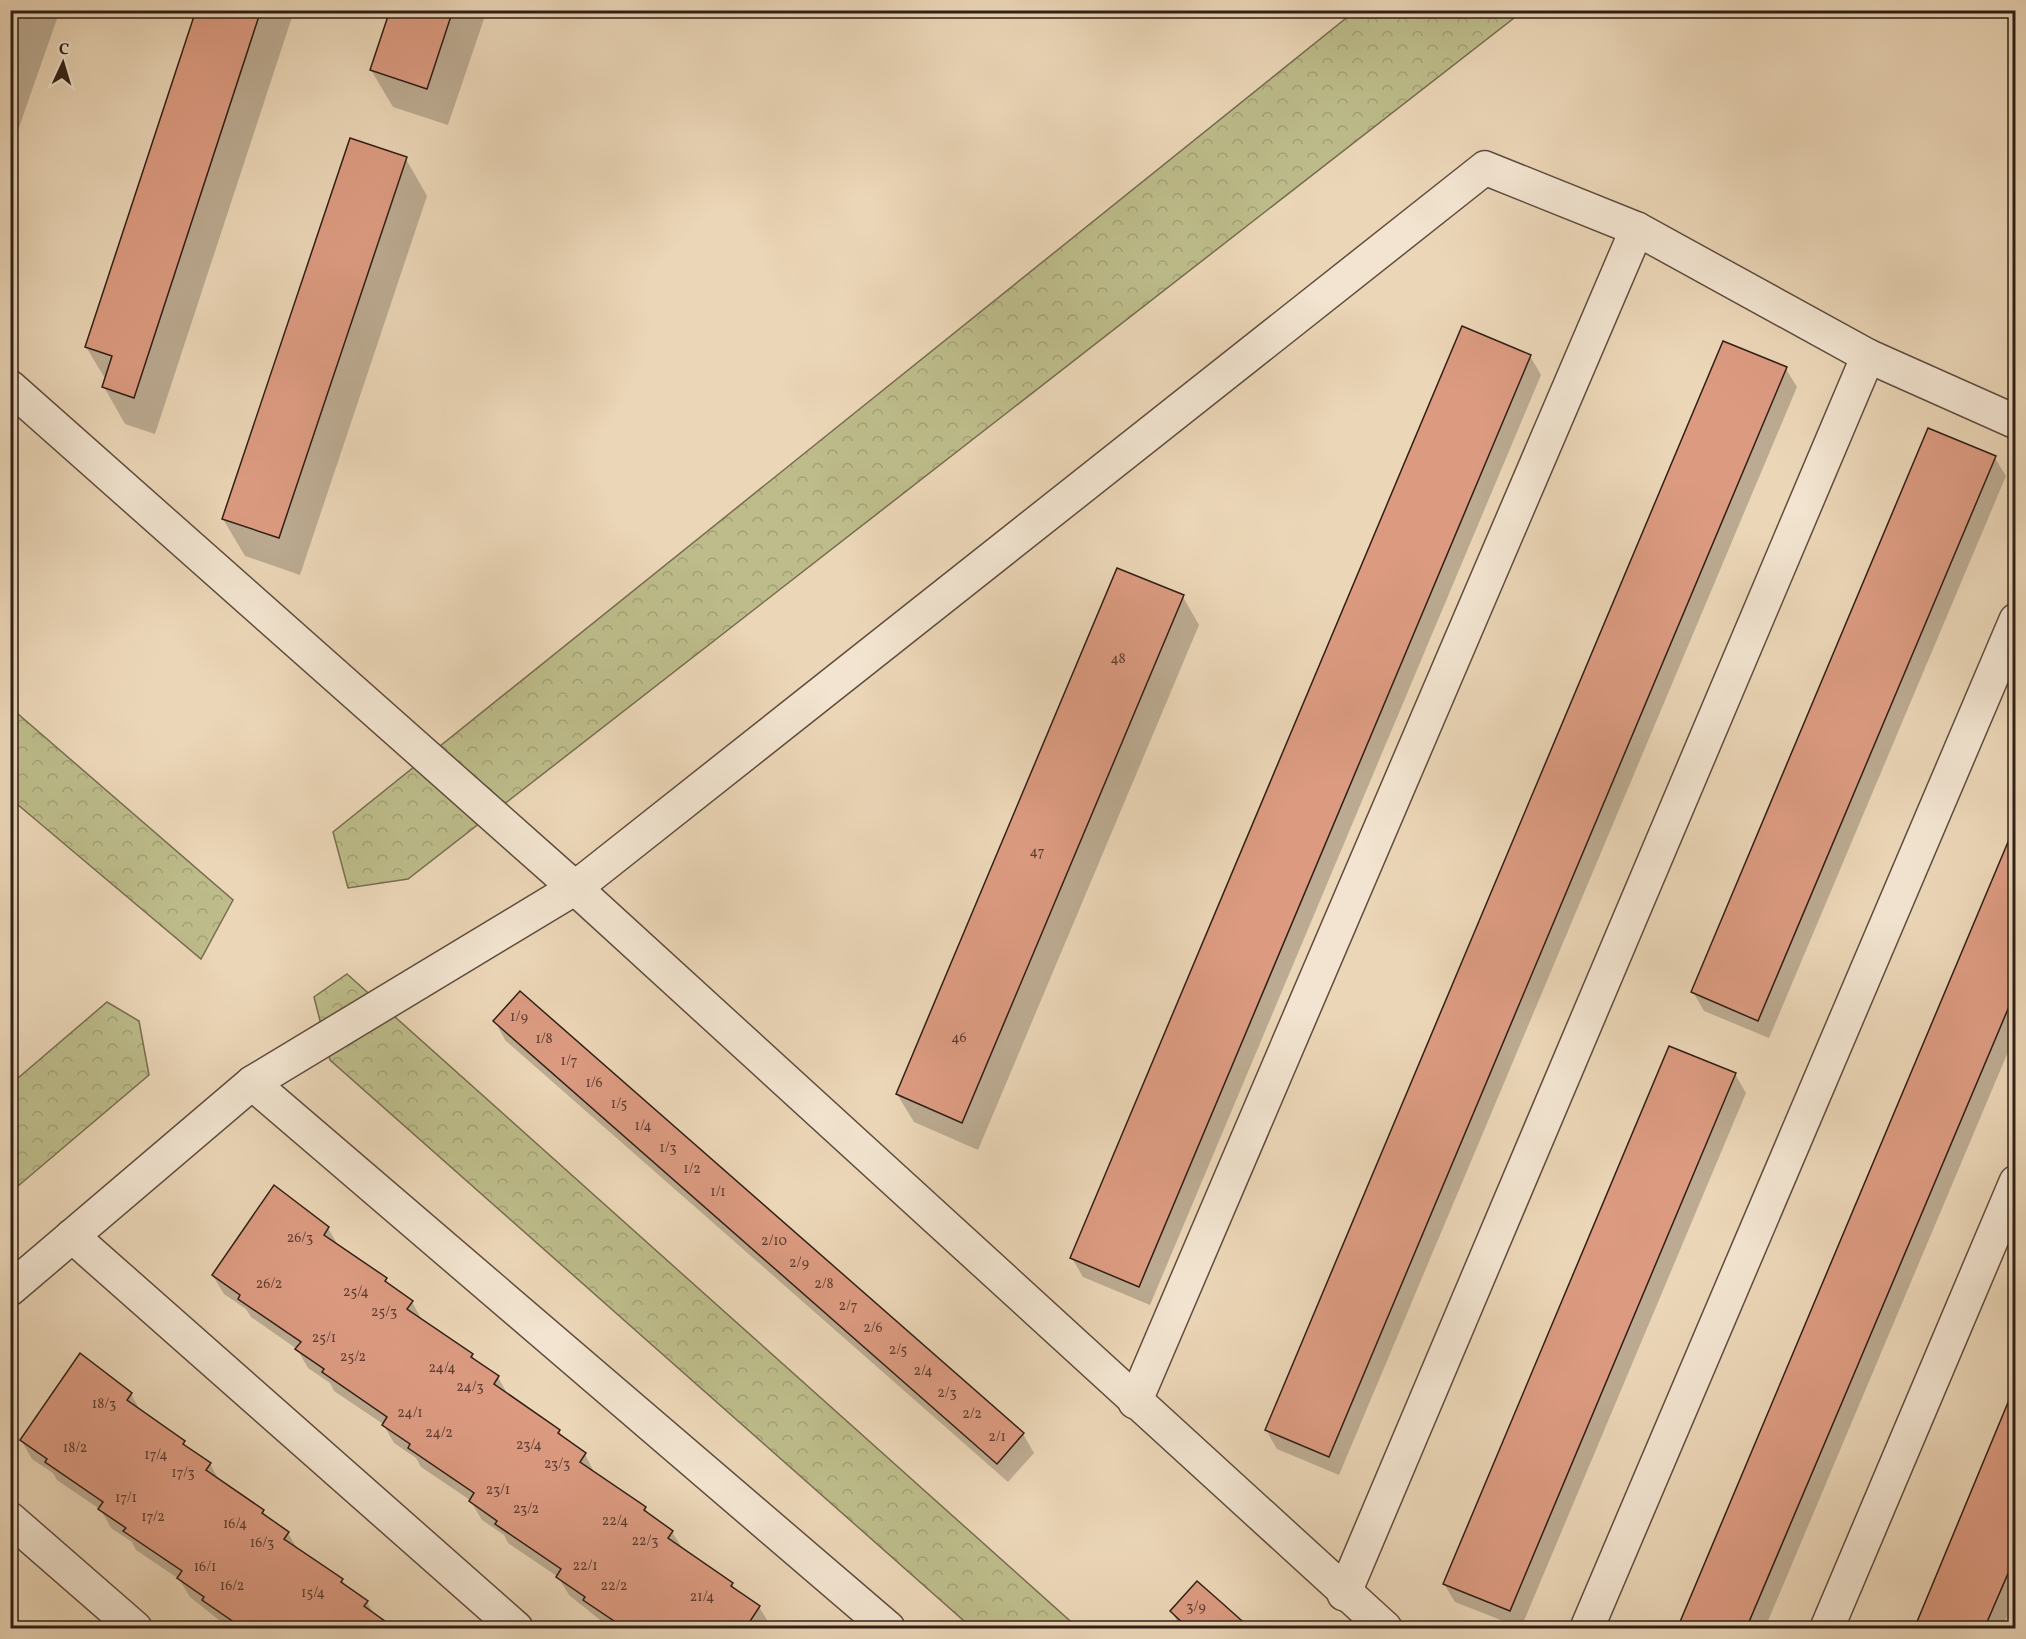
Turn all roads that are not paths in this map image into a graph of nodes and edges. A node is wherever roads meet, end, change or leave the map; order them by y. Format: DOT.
graph roads {
  1 [pos="1637,229"];
  2 [pos="1868,356"];
  3 [pos="10,387"];
  4 [pos="2016,422"];
  5 [pos="2016,620"];
  6 [pos="575,888"];
  7 [pos="252,1083"];
  8 [pos="2016,1182"];
  9 [pos="72,1236"];
  10 [pos="10,1289"];
  11 [pos="1135,1402"];
  12 [pos="10,1518"];
  13 [pos="1344,1594"];
  14 [pos="135,1629"];
  15 [pos="516,1629"];
  16 [pos="888,1629"];
  17 [pos="1385,1629"];
  18 [pos="1587,1629"];
  19 [pos="1827,1629"];
  1 -- 2 [label="street"];
  1 -- 6 [label="street"];
  1 -- 11 [label="street"];
  2 -- 4 [label="street"];
  2 -- 13 [label="street"];
  3 -- 6 [label="street"];
  5 -- 18 [label="street"];
  6 -- 7 [label="street"];
  6 -- 11 [label="street"];
  7 -- 9 [label="street"];
  7 -- 16 [label="street"];
  8 -- 19 [label="street"];
  9 -- 10 [label="street"];
  9 -- 15 [label="street"];
  11 -- 13 [label="street"];
  12 -- 14 [label="street"];
  13 -- 17 [label="street"];
}
